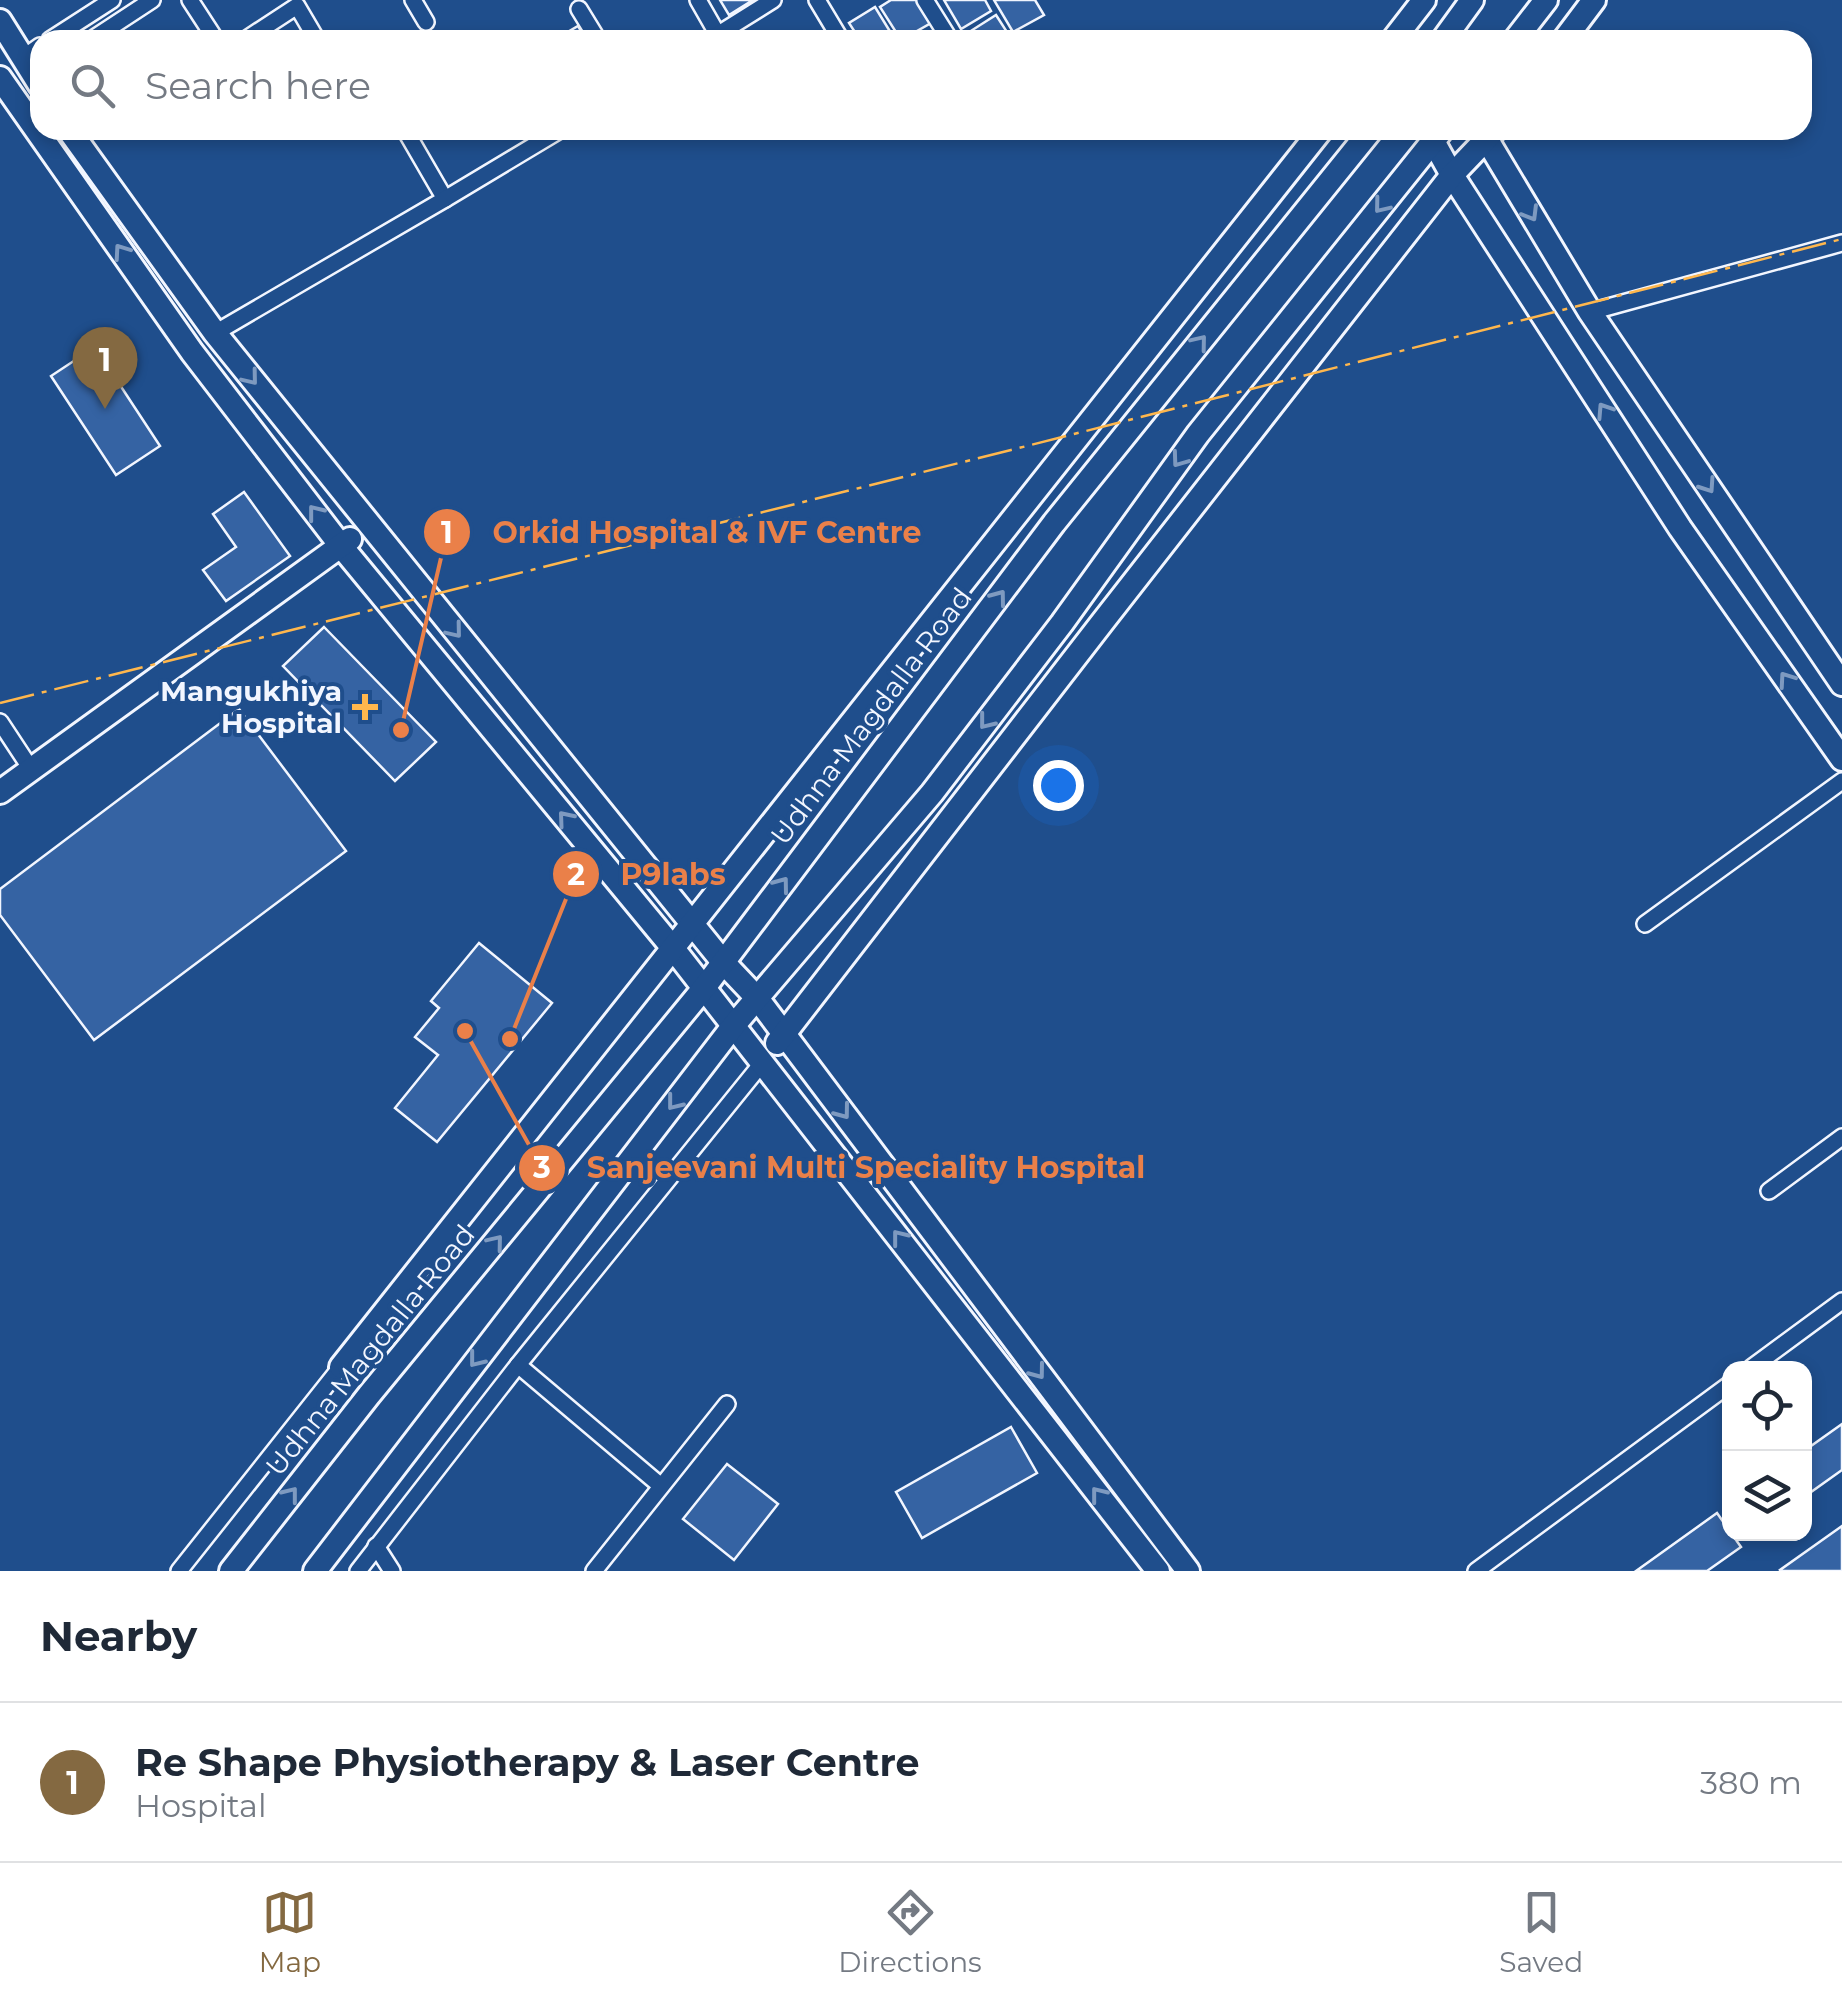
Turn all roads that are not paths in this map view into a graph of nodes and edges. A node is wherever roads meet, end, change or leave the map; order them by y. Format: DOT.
graph roads {
  1 [pos="112,0"];
  2 [pos="152,0"];
  3 [pos="190,0"];
  4 [pos="413,0"];
  5 [pos="698,0"];
  6 [pos="772,0"];
  7 [pos="817,0"];
  8 [pos="925,0"];
  9 [pos="1472,0"];
  10 [pos="1546,0"];
  11 [pos="1594,0"];
  12 [pos="299,2"];
  13 [pos="579,8"];
  14 [pos="1417,11"];
  15 [pos="0,22"];
  16 [pos="426,22"];
  17 [pos="66,30"];
  18 [pos="106,30"];
  19 [pos="210,30"];
  20 [pos="259,30"];
  21 [pos="312,30"];
  22 [pos="592,30"];
  23 [pos="710,30"];
  24 [pos="724,30"];
  25 [pos="835,30"];
  26 [pos="944,30"];
  27 [pos="1434,30"];
  28 [pos="1450,30"];
  29 [pos="1523,30"];
  30 [pos="1572,30"];
  31 [pos="30,60"];
  32 [pos="3,90"];
  33 [pos="30,127"];
  34 [pos="39,140"];
  35 [pos="76,140"];
  36 [pos="411,140"];
  37 [pos="528,140"];
  38 [pos="1313,140"];
  39 [pos="1364,140"];
  40 [pos="1429,140"];
  41 [pos="1437,140"];
  42 [pos="1483,140"];
  43 [pos="1491,140"];
  44 [pos="1452,175"];
  45 [pos="446,200"];
  46 [pos="1842,243"];
  47 [pos="1590,312"];
  48 [pos="215,333"];
  49 [pos="369,525"];
  50 [pos="340,546"];
  51 [pos="1842,684"];
  52 [pos="0,722"];
  53 [pos="1842,759"];
  54 [pos="31,770"];
  55 [pos="806,778"];
  56 [pos="1842,782"];
  57 [pos="0,792"];
  58 [pos="840,807"];
  59 [pos="692,922"];
  60 [pos="1645,924"];
  61 [pos="672,947"];
  62 [pos="723,962"];
  63 [pos="704,988"];
  64 [pos="757,998"];
  65 [pos="734,1026"];
  66 [pos="784,1034"];
  67 [pos="763,1062"];
  68 [pos="1842,1137"];
  69 [pos="1768,1192"];
  70 [pos="1842,1301"];
  71 [pos="1760,1361"];
  72 [pos="518,1365"];
  73 [pos="341,1366"];
  74 [pos="1722,1390"];
  75 [pos="727,1404"];
  76 [pos="662,1486"];
  77 [pos="376,1546"];
  78 [pos="1172,1568"];
  79 [pos="179,1571"];
  80 [pos="231,1571"];
  81 [pos="314,1571"];
  82 [pos="358,1571"];
  83 [pos="392,1571"];
  84 [pos="594,1571"];
  85 [pos="1476,1571"];
  1 -- 17 [label="street"];
  2 -- 18 [label="street"];
  3 -- 19 [label="street"];
  4 -- 16 [label="street"];
  5 -- 23 [label="street"];
  6 -- 24 [label="street"];
  7 -- 25 [label="street"];
  8 -- 26 [label="street"];
  9 -- 28 [label="street"];
  10 -- 29 [label="street"];
  11 -- 30 [label="street"];
  12 -- 20 [label="street"];
  12 -- 21 [label="street"];
  13 -- 22 [label="street"];
  14 -- 27 [label="street"];
  15 -- 31 [label="street"];
  33 -- 32 [label="street, one-way"];
  50 -- 34 [label="street, one-way"];
  35 -- 48 [label="street"];
  36 -- 45 [label="street"];
  37 -- 45 [label="street"];
  38 -- 55 [label="street"];
  58 -- 39 [label="street, Udhna Magdalla Road, one-way"];
  40 -- 64 [label="street, one-way"];
  41 -- 44 [label="street"];
  42 -- 44 [label="street"];
  43 -- 47 [label="street, one-way"];
  53 -- 44 [label="street, one-way"];
  44 -- 66 [label="street"];
  45 -- 48 [label="street"];
  46 -- 47 [label="street"];
  47 -- 51 [label="street, one-way"];
  48 -- 49 [label="street, one-way"];
  49 -- 50 [label="street"];
  49 -- 59 [label="street, one-way"];
  50 -- 54 [label="street"];
  61 -- 50 [label="street, one-way"];
  52 -- 54 [label="street"];
  54 -- 57 [label="street"];
  55 -- 58 [label="street"];
  55 -- 59 [label="street"];
  56 -- 60 [label="street"];
  62 -- 58 [label="street, Udhna Magdalla Road, one-way"];
  59 -- 61 [label="street"];
  59 -- 62 [label="street"];
  61 -- 63 [label="street"];
  61 -- 73 [label="street"];
  62 -- 63 [label="street, Udhna Magdalla Road"];
  62 -- 64 [label="street"];
  63 -- 65 [label="street"];
  80 -- 63 [label="street, Udhna Magdalla Road, one-way"];
  64 -- 65 [label="street"];
  64 -- 66 [label="street"];
  65 -- 67 [label="street"];
  65 -- 81 [label="street, one-way"];
  66 -- 67 [label="street"];
  66 -- 78 [label="street, one-way"];
  67 -- 72 [label="street"];
  78 -- 67 [label="street, one-way"];
  68 -- 69 [label="street"];
  70 -- 71 [label="street"];
  72 -- 76 [label="street"];
  72 -- 77 [label="street"];
  73 -- 79 [label="street"];
  74 -- 85 [label="street"];
  75 -- 76 [label="street"];
  76 -- 84 [label="street"];
  77 -- 82 [label="street"];
  77 -- 83 [label="street"];
}
